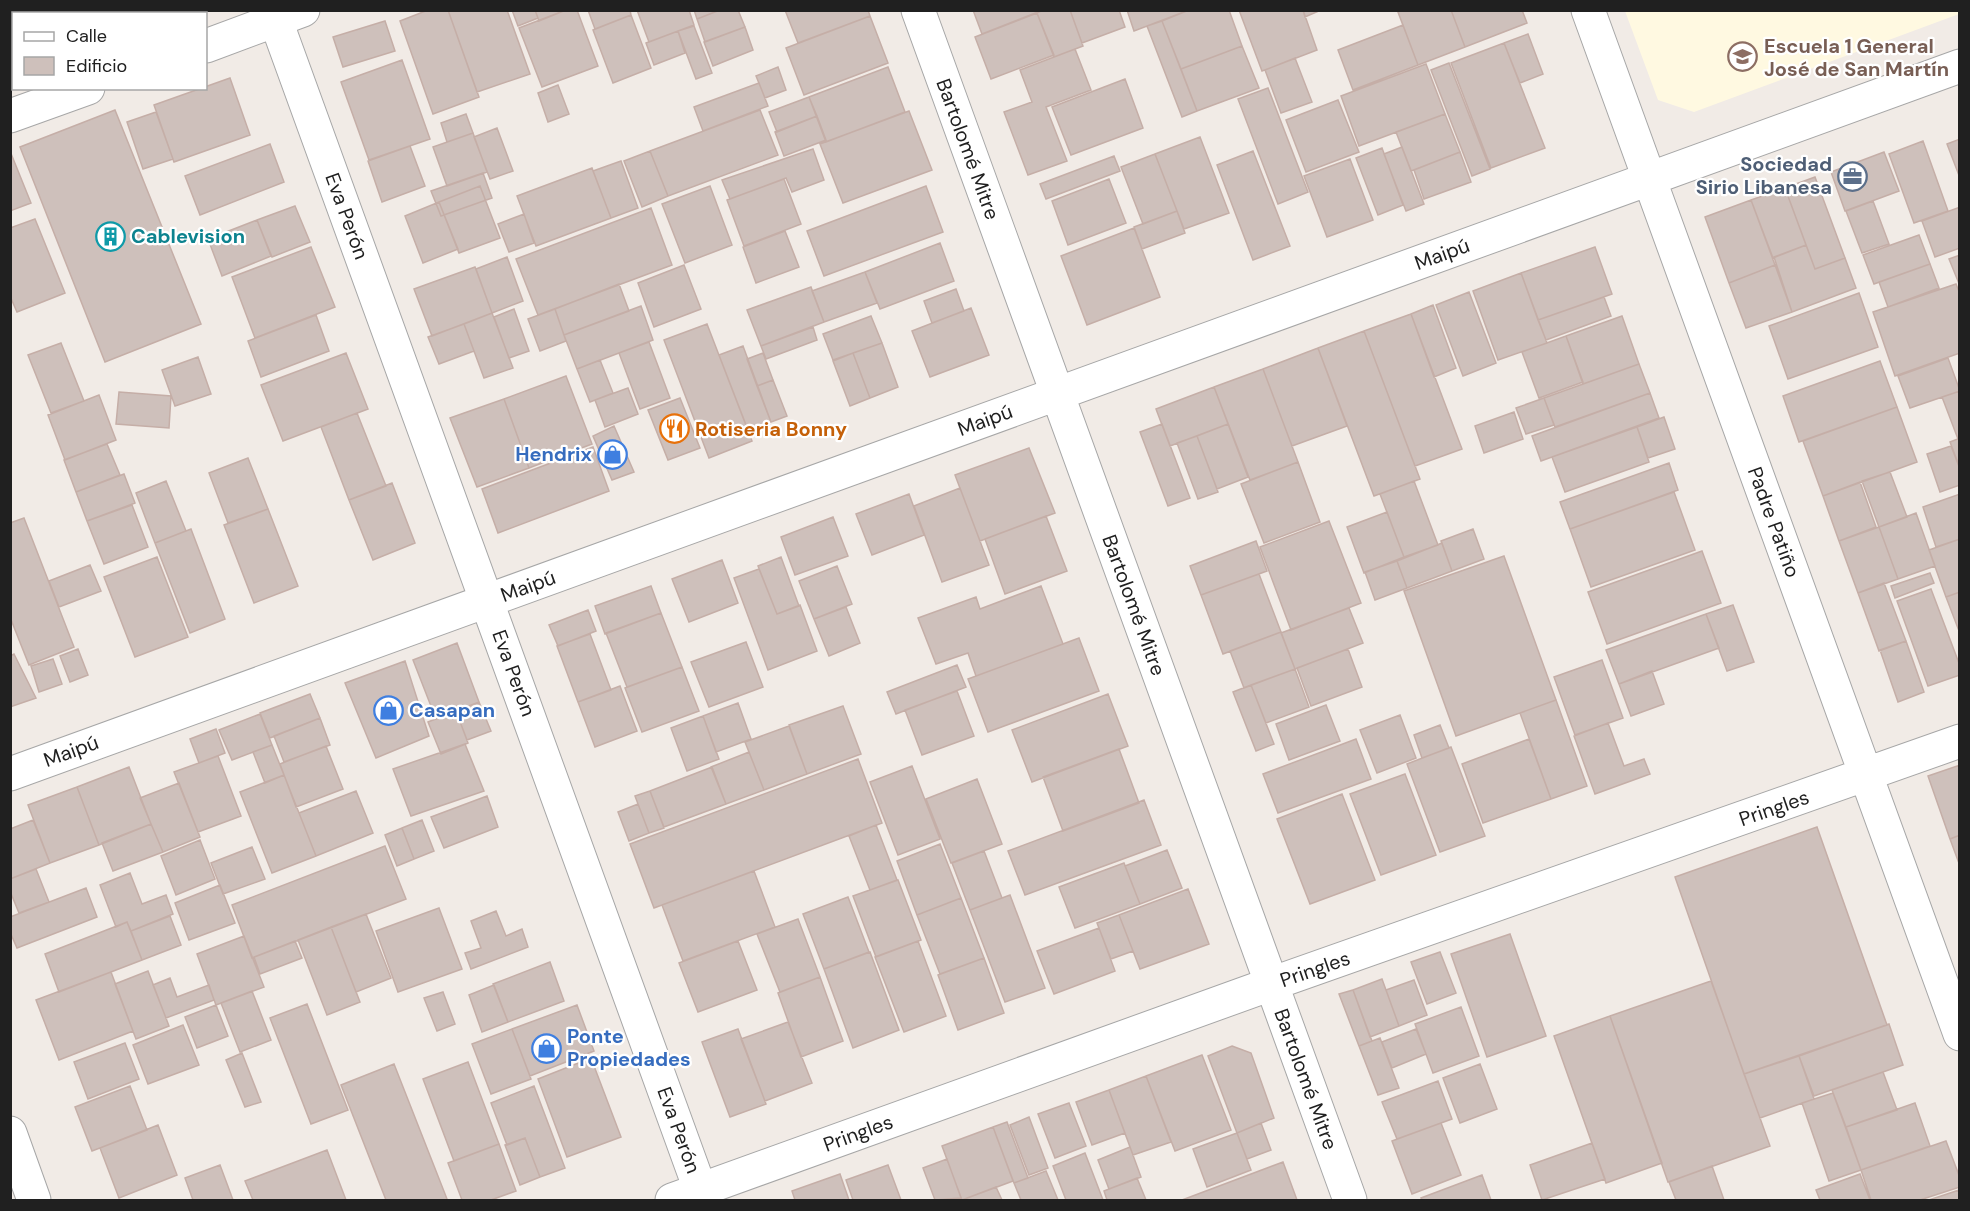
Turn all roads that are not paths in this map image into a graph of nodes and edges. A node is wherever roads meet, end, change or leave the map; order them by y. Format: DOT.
graph roads {
  1 [pos="918,10"];
  2 [pos="1588,10"];
  3 [pos="283,14"];
  4 [pos="207,46"];
  5 [pos="1959,66"];
  6 [pos="82,90"];
  7 [pos="10,116"];
  8 [pos="1650,179"];
  9 [pos="1058,394"];
  10 [pos="488,601"];
  11 [pos="1959,741"];
  12 [pos="10,774"];
  13 [pos="1866,775"];
  14 [pos="1271,984"];
  15 [pos="1959,1034"];
  16 [pos="10,1133"];
  17 [pos="692,1197"];
  18 [pos="34,1200"];
  19 [pos="1350,1200"];
  1 -- 9 [label="street, Bartolomé Mitre"];
  2 -- 8 [label="street, Padre Patiño"];
  3 -- 4 [label="street"];
  3 -- 10 [label="street, Eva Perón"];
  5 -- 8 [label="street, Maipú"];
  6 -- 7 [label="street"];
  8 -- 9 [label="street, Maipú"];
  8 -- 13 [label="street, Padre Patiño"];
  9 -- 10 [label="street, Maipú"];
  9 -- 14 [label="street, Bartolomé Mitre"];
  10 -- 12 [label="street, Maipú"];
  10 -- 17 [label="street, Eva Perón"];
  11 -- 13 [label="street, Pringles"];
  13 -- 14 [label="street, Pringles"];
  13 -- 15 [label="street, Padre Patiño"];
  14 -- 17 [label="street, Pringles"];
  14 -- 19 [label="street, Bartolomé Mitre"];
  16 -- 18 [label="street"];
}
